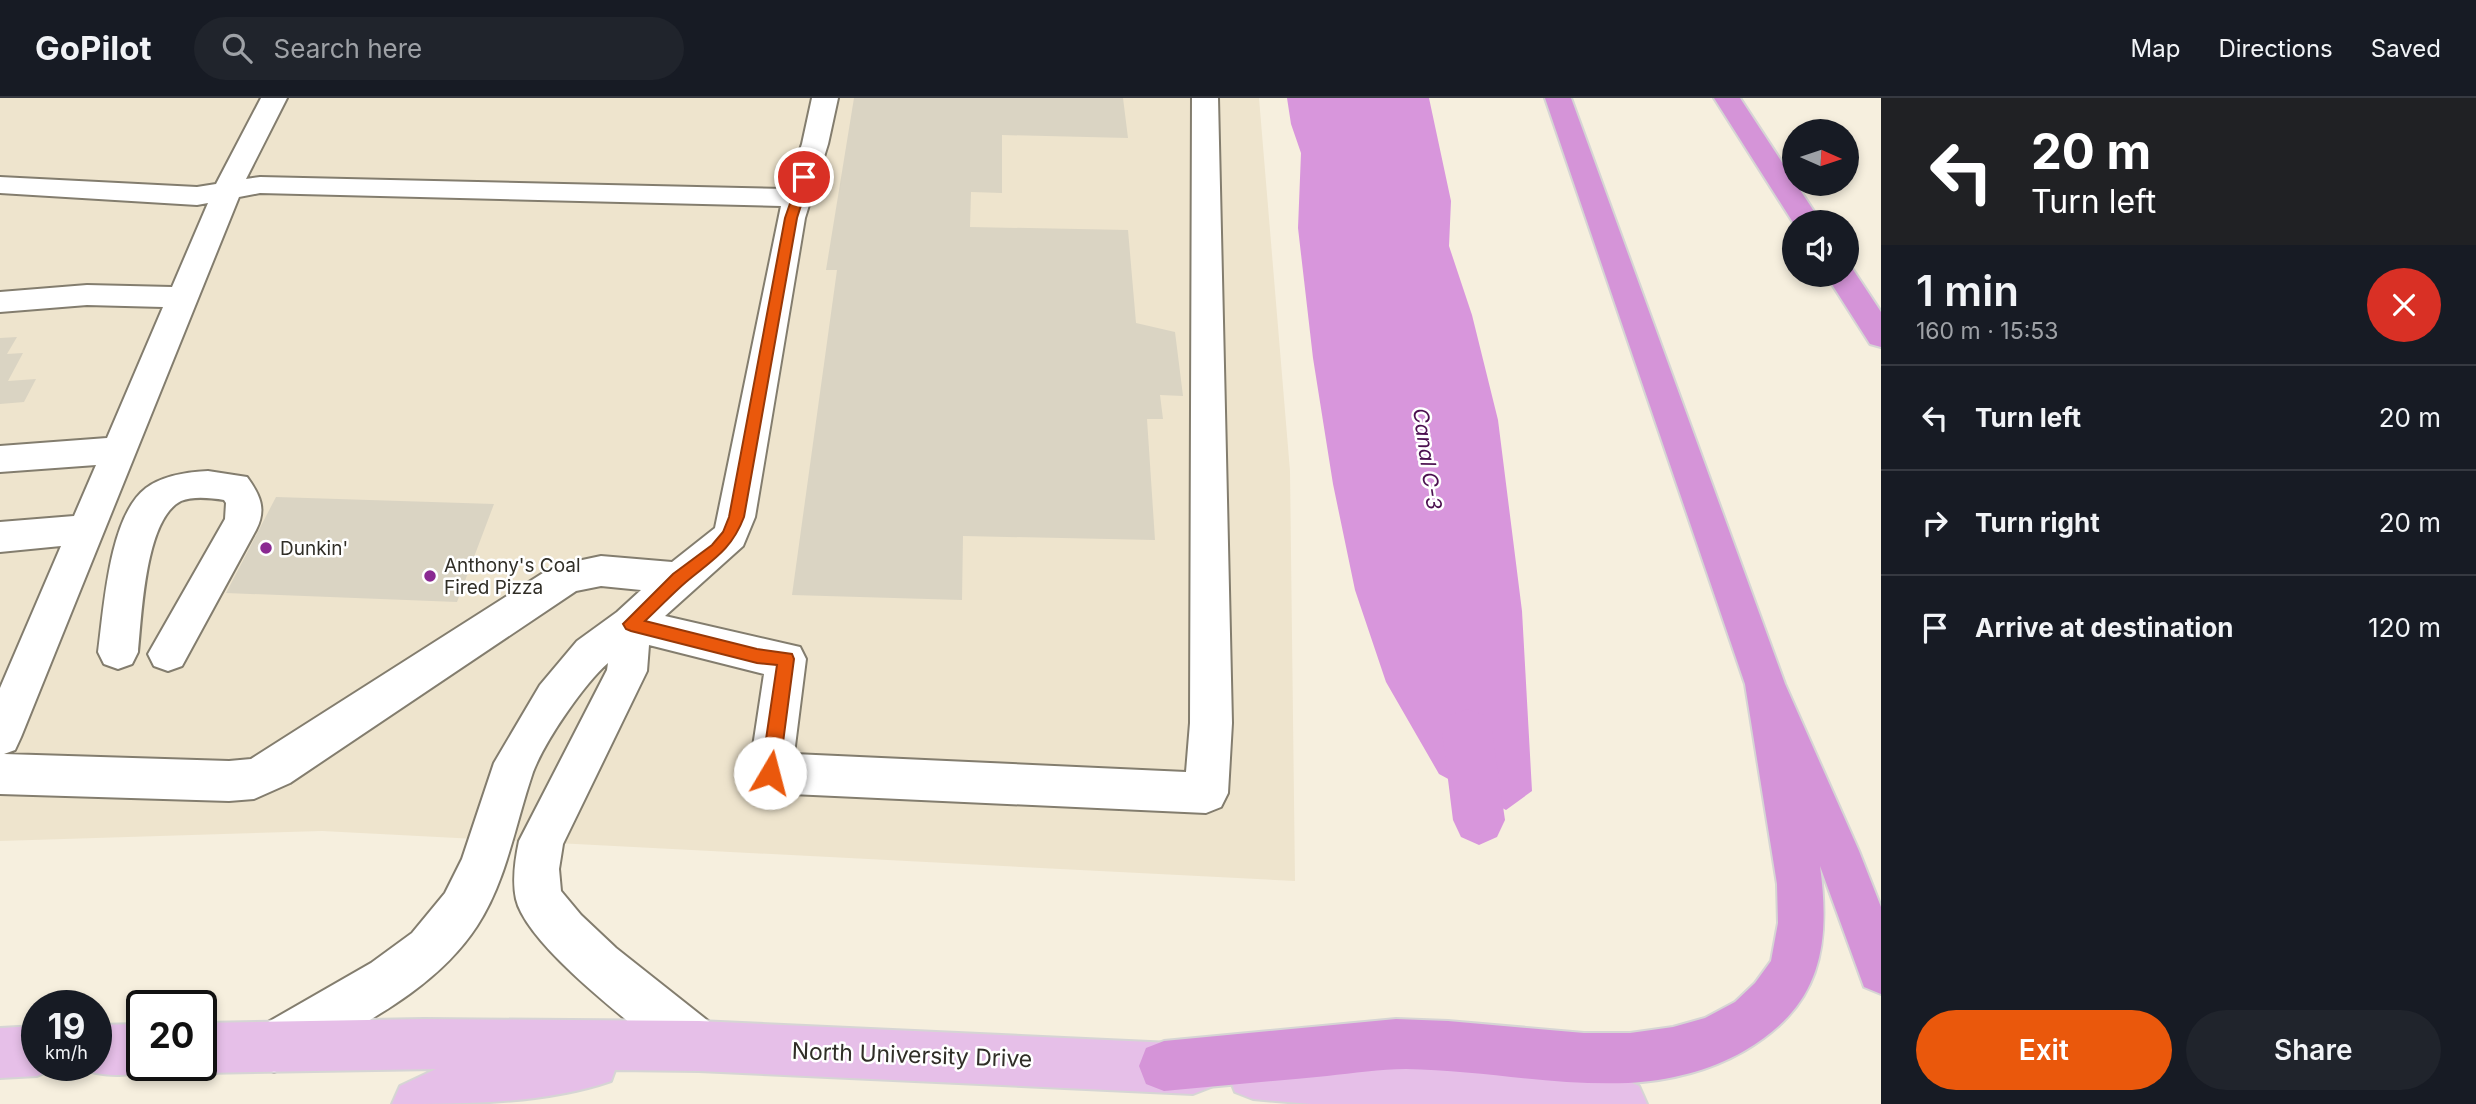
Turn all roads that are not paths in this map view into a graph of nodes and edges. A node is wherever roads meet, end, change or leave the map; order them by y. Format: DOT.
graph roads {
  1 [pos="274,98"];
  2 [pos="824,98"];
  3 [pos="1205,98"];
  4 [pos="1559,98"];
  5 [pos="1727,98"];
  6 [pos="195,169"];
  7 [pos="240,184"];
  8 [pos="0,185"];
  9 [pos="798,198"];
  10 [pos="1799,210"];
  11 [pos="1849,287"];
  12 [pos="183,297"];
  13 [pos="0,302"];
  14 [pos="1881,336"];
  15 [pos="118,450"];
  16 [pos="0,459"];
  17 [pos="86,529"];
  18 [pos="0,537"];
  19 [pos="679,578"];
  20 [pos="631,624"];
  21 [pos="118,652"];
  22 [pos="168,654"];
  23 [pos="1766,684"];
  24 [pos="0,737"];
  25 [pos="0,775"];
  26 [pos="1881,970"];
  27 [pos="699,1046"];
  28 [pos="274,1047"];
  29 [pos="217,1048"];
  30 [pos="21,1052"];
  31 [pos="0,1053"];
  32 [pos="1164,1066"];
  33 [pos="418,1104"];
  34 [pos="1621,1104"];
  1 -- 7 [label="lane"];
  2 -- 9 [label="lane"];
  3 -- 20 [label="lane"];
  4 -- 23 [label="highway"];
  5 -- 10 [label="highway"];
  6 -- 7 [label="lane"];
  7 -- 8 [label="lane"];
  7 -- 9 [label="lane"];
  7 -- 12 [label="lane"];
  9 -- 19 [label="lane"];
  11 -- 14 [label="highway"];
  12 -- 13 [label="lane"];
  12 -- 15 [label="lane"];
  15 -- 16 [label="lane"];
  15 -- 17 [label="lane"];
  17 -- 18 [label="lane"];
  17 -- 24 [label="lane"];
  19 -- 20 [label="lane"];
  19 -- 25 [label="lane"];
  20 -- 27 [label="lane"];
  20 -- 28 [label="lane"];
  21 -- 22 [label="lane"];
  23 -- 26 [label="highway"];
  23 -- 32 [label="highway"];
  27 -- 28 [label="main road, North University Drive"];
  27 -- 32 [label="main road, North University Drive"];
  27 -- 33 [label="main road"];
  28 -- 29 [label="main road, North University Drive"];
  30 -- 31 [label="main road"];
  32 -- 34 [label="main road, North University Drive"];
}
